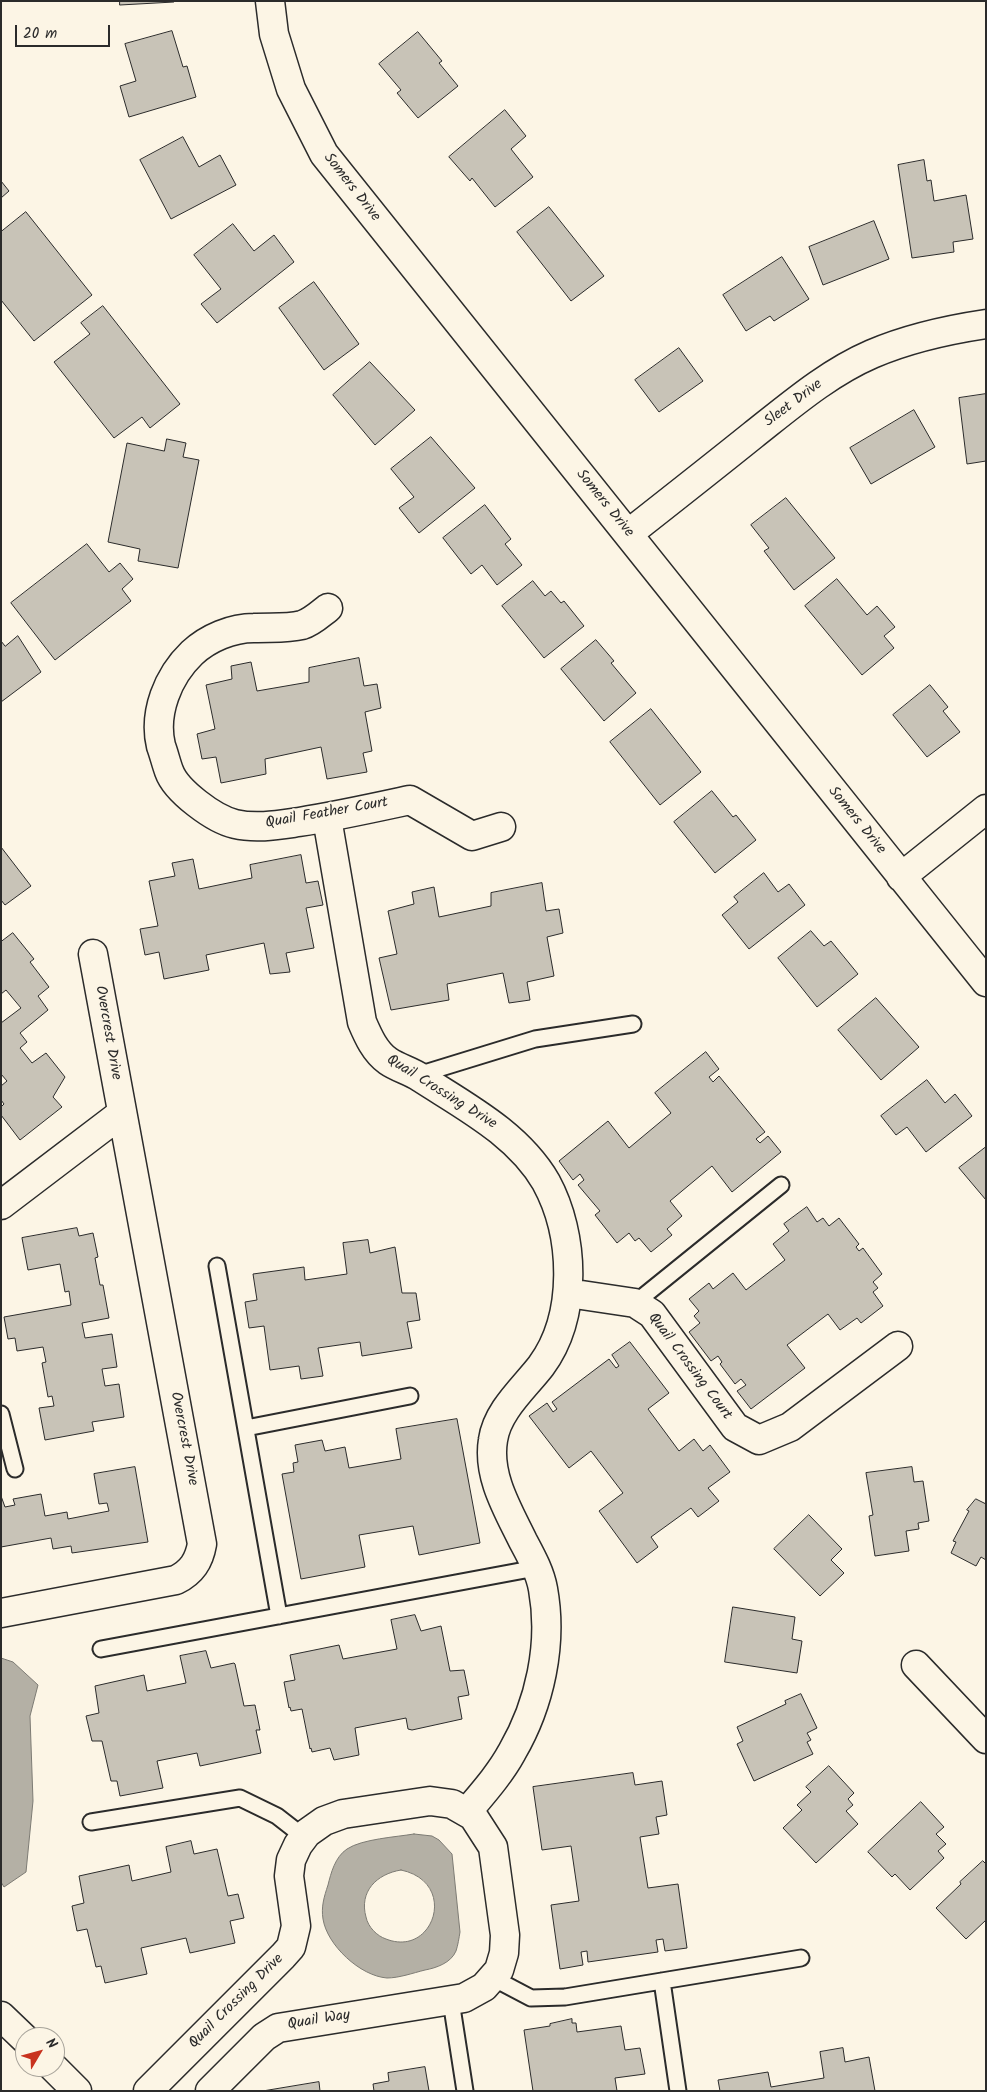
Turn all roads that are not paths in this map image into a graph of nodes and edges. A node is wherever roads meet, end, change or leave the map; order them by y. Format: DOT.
graph roads {
  1 [pos="270,1"];
  2 [pos="986,324"];
  3 [pos="628,534"];
  4 [pos="328,608"];
  5 [pos="986,809"];
  6 [pos="327,818"];
  7 [pos="501,827"];
  8 [pos="901,877"];
  9 [pos="93,954"];
  10 [pos="986,982"];
  11 [pos="634,1024"];
  12 [pos="418,1075"];
  13 [pos="122,1112"];
  14 [pos="781,1185"];
  15 [pos="1,1206"];
  16 [pos="217,1266"];
  17 [pos="568,1293"];
  18 [pos="635,1303"];
  19 [pos="898,1346"];
  20 [pos="410,1396"];
  21 [pos="1,1414"];
  22 [pos="246,1428"];
  23 [pos="15,1469"];
  24 [pos="536,1568"];
  25 [pos="1,1613"];
  26 [pos="279,1616"];
  27 [pos="100,1649"];
  28 [pos="916,1665"];
  29 [pos="986,1739"];
  30 [pos="467,1812"];
  31 [pos="91,1822"];
  32 [pos="304,1837"];
  33 [pos="801,1958"];
  34 [pos="493,1978"];
  35 [pos="662,1981"];
  36 [pos="451,2001"];
  37 [pos="1,2016"];
  38 [pos="15,2029"];
  39 [pos="63,2077"];
  40 [pos="77,2091"];
  41 [pos="148,2091"];
  42 [pos="210,2091"];
  43 [pos="466,2091"];
  44 [pos="678,2091"];
  1 -- 3 [label="street, Somers Drive"];
  2 -- 3 [label="street, Sleet Drive"];
  3 -- 8 [label="street, Somers Drive"];
  4 -- 6 [label="street, Quail Feather Court"];
  5 -- 8 [label="street"];
  6 -- 7 [label="street, Quail Feather Court"];
  6 -- 12 [label="street, Quail Crossing Drive"];
  8 -- 10 [label="street, Somers Drive"];
  9 -- 13 [label="street, Overcrest Drive"];
  11 -- 12 [label="lane"];
  12 -- 17 [label="street, Quail Crossing Drive"];
  13 -- 15 [label="street"];
  13 -- 25 [label="street, Overcrest Drive"];
  14 -- 18 [label="lane"];
  16 -- 22 [label="lane"];
  17 -- 18 [label="street, Quail Crossing Court"];
  17 -- 24 [label="street, Quail Crossing Drive"];
  18 -- 19 [label="street, Quail Crossing Court"];
  20 -- 22 [label="lane"];
  21 -- 23 [label="lane"];
  22 -- 26 [label="lane"];
  24 -- 26 [label="lane"];
  24 -- 30 [label="street, Quail Crossing Drive"];
  26 -- 27 [label="lane"];
  28 -- 29 [label="street"];
  30 -- 32 [label="street, Quail Crossing Drive"];
  30 -- 34 [label="street, Quail Crossing Drive"];
  31 -- 32 [label="lane"];
  32 -- 41 [label="street, Quail Crossing Drive"];
  33 -- 35 [label="lane"];
  34 -- 35 [label="lane"];
  34 -- 36 [label="street, Quail Crossing Drive"];
  35 -- 44 [label="lane"];
  36 -- 42 [label="street, Quail Way"];
  36 -- 43 [label="lane"];
  37 -- 38 [label="street"];
  39 -- 40 [label="street"];
}
